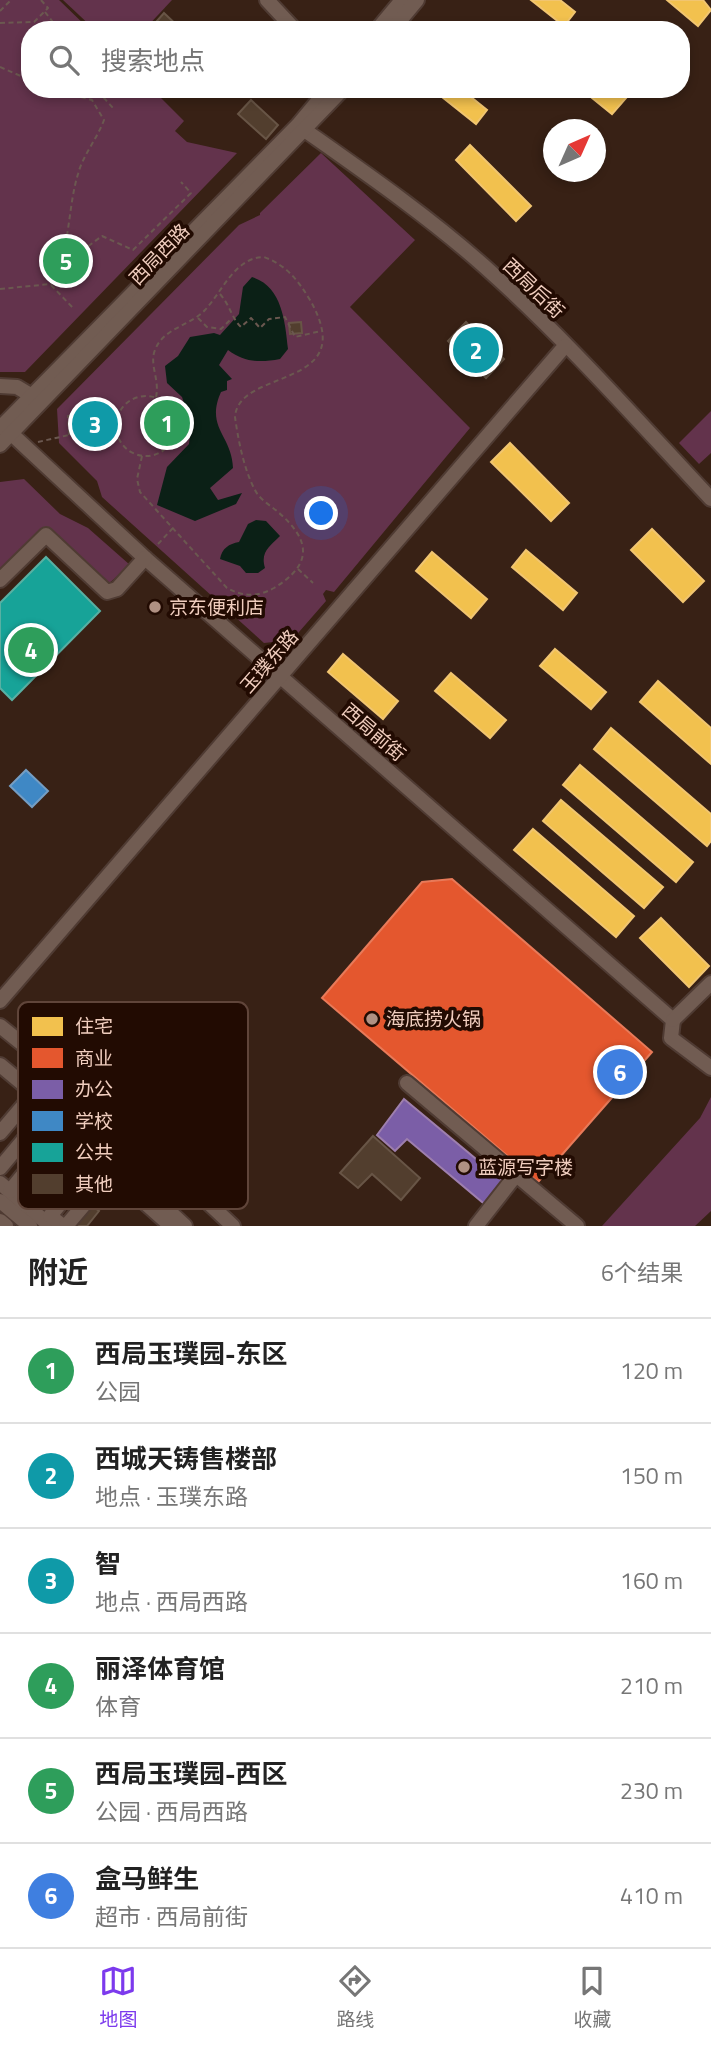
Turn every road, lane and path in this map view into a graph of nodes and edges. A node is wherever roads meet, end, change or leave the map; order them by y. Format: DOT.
graph roads {
  1 [pos="11,0"];
  2 [pos="41,0"];
  3 [pos="267,0"];
  4 [pos="402,0"];
  5 [pos="417,0"];
  6 [pos="0,11"];
  7 [pos="44,12"];
  8 [pos="35,21"];
  9 [pos="52,21"];
  10 [pos="287,21"];
  11 [pos="384,21"];
  12 [pos="400,21"];
  13 [pos="21,22"];
  14 [pos="0,23"];
  15 [pos="0,68"];
  16 [pos="21,76"];
  17 [pos="85,98"];
  18 [pos="104,98"];
  19 [pos="320,98"];
  20 [pos="335,98"];
  21 [pos="113,108"];
  22 [pos="306,131"];
  23 [pos="181,182"];
  24 [pos="64,254"];
  25 [pos="51,284"];
  26 [pos="0,289"];
  27 [pos="219,293"];
  28 [pos="75,309"];
  29 [pos="198,317"];
  30 [pos="234,318"];
  31 [pos="322,331"];
  32 [pos="565,346"];
  33 [pos="0,386"];
  34 [pos="32,396"];
  35 [pos="156,397"];
  36 [pos="117,416"];
  37 [pos="4,429"];
  38 [pos="69,435"];
  39 [pos="117,435"];
  40 [pos="0,445"];
  41 [pos="23,445"];
  42 [pos="142,456"];
  43 [pos="711,499"];
  44 [pos="174,527"];
  45 [pos="158,544"];
  46 [pos="145,558"];
  47 [pos="297,568"];
  48 [pos="0,580"];
  49 [pos="313,583"];
  50 [pos="281,677"];
  51 [pos="711,982"];
  52 [pos="0,1001"];
  53 [pos="673,1020"];
  54 [pos="0,1026"];
  55 [pos="18,1041"];
  56 [pos="0,1065"];
  57 [pos="711,1068"];
  58 [pos="18,1080"];
  59 [pos="407,1083"];
  60 [pos="18,1112"];
  61 [pos="0,1133"];
  62 [pos="18,1146"];
  63 [pos="0,1168"];
  64 [pos="18,1174"];
  65 [pos="516,1175"];
  66 [pos="3,1190"];
  67 [pos="18,1200"];
  68 [pos="30,1209"];
  69 [pos="56,1209"];
  70 [pos="74,1209"];
  71 [pos="152,1209"];
  72 [pos="167,1209"];
  73 [pos="215,1209"];
  74 [pos="0,1221"];
  75 [pos="61,1223"];
  76 [pos="6,1226"];
  77 [pos="30,1226"];
  78 [pos="171,1226"];
  79 [pos="185,1226"];
  80 [pos="233,1226"];
  81 [pos="476,1226"];
  82 [pos="578,1226"];
  1 -- 6 [label="path"];
  2 -- 7 [label="path"];
  3 -- 10 [label="street"];
  4 -- 11 [label="street"];
  5 -- 12 [label="street"];
  7 -- 8 [label="path"];
  7 -- 9 [label="path"];
  13 -- 14 [label="path"];
  15 -- 16 [label="path"];
  17 -- 24 [label="path"];
  18 -- 21 [label="path"];
  19 -- 34 [label="street, 西局西路"];
  20 -- 22 [label="street, 西局西路"];
  22 -- 32 [label="street, 西局后街"];
  22 -- 37 [label="street, 西局西路"];
  23 -- 24 [label="path"];
  24 -- 25 [label="path"];
  25 -- 26 [label="path"];
  25 -- 28 [label="path"];
  27 -- 29 [label="path"];
  27 -- 30 [label="path"];
  27 -- 31 [label="path"];
  29 -- 30 [label="path"];
  29 -- 35 [label="path"];
  30 -- 31 [label="path"];
  31 -- 47 [label="path"];
  32 -- 43 [label="street, 西局后街"];
  32 -- 50 [label="street, 玉璞东路"];
  33 -- 34 [label="street"];
  34 -- 37 [label="street, 西局西路"];
  35 -- 36 [label="path"];
  35 -- 42 [label="path"];
  36 -- 38 [label="path"];
  36 -- 39 [label="path"];
  37 -- 40 [label="street, 西局西路"];
  37 -- 41 [label="street, 西局前街"];
  38 -- 39 [label="path"];
  38 -- 41 [label="path"];
  39 -- 42 [label="path"];
  41 -- 46 [label="street, 西局前街"];
  42 -- 44 [label="path"];
  44 -- 45 [label="path"];
  44 -- 47 [label="path"];
  46 -- 48 [label="street"];
  46 -- 50 [label="street, 西局前街"];
  47 -- 49 [label="path"];
  50 -- 52 [label="street, 玉璞东路"];
  50 -- 53 [label="street, 西局前街"];
  51 -- 53 [label="street"];
  53 -- 57 [label="street, 西局前街"];
  54 -- 55 [label="street"];
  56 -- 58 [label="street"];
  59 -- 65 [label="street"];
  60 -- 61 [label="street"];
  62 -- 63 [label="street"];
  64 -- 66 [label="street"];
  65 -- 81 [label="street"];
  65 -- 82 [label="street"];
  66 -- 67 [label="street"];
  66 -- 77 [label="street"];
  68 -- 75 [label="street"];
  69 -- 75 [label="street"];
  70 -- 75 [label="street"];
  71 -- 78 [label="street"];
  72 -- 79 [label="street"];
  73 -- 80 [label="street"];
  74 -- 76 [label="street"];
}
